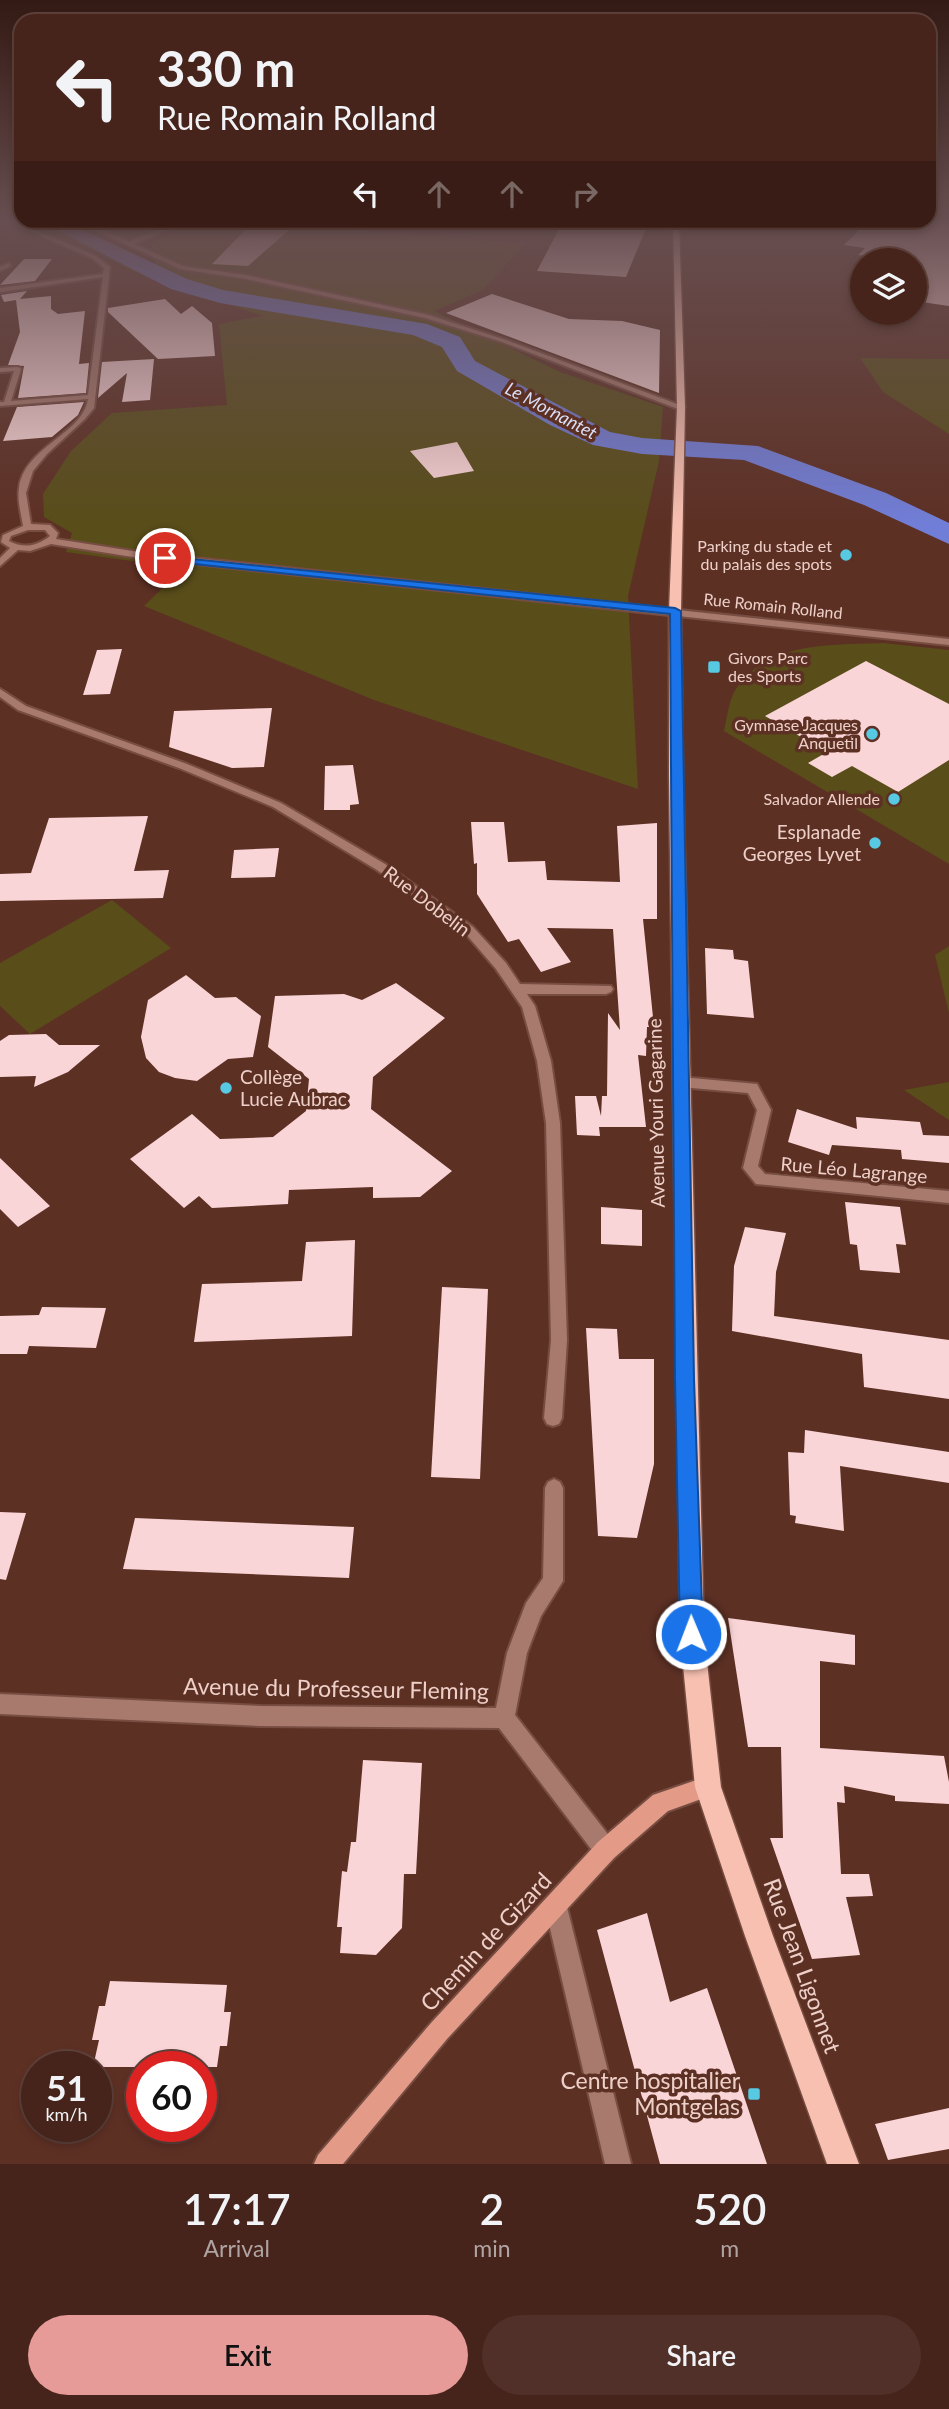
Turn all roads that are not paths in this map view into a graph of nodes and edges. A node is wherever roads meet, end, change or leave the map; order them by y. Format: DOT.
graph roads {
  1 [pos="100,322"];
  2 [pos="445,322"];
  3 [pos="679,322"];
  4 [pos="0,370"];
  5 [pos="93,397"];
  6 [pos="4,404"];
  7 [pos="681,407"];
  8 [pos="27,527"];
  9 [pos="2,539"];
  10 [pos="50,541"];
  11 [pos="15,548"];
  12 [pos="0,563"];
  13 [pos="675,611"];
  14 [pos="949,642"];
  15 [pos="0,692"];
  16 [pos="516,989"];
  17 [pos="606,989"];
  18 [pos="681,1082"];
  19 [pos="949,1198"];
  20 [pos="554,1418"];
  21 [pos="554,1488"];
  22 [pos="0,1704"];
  23 [pos="504,1718"];
  24 [pos="708,1787"];
  25 [pos="606,1850"];
  26 [pos="556,1907"];
  27 [pos="327,2164"];
  28 [pos="618,2164"];
  29 [pos="843,2164"];
  1 -- 5 [label="street"];
  2 -- 7 [label="street"];
  3 -- 7 [label="main road, Avenue Youri Gagarine"];
  4 -- 6 [label="street"];
  5 -- 6 [label="street"];
  5 -- 8 [label="street"];
  7 -- 13 [label="main road, Avenue Youri Gagarine"];
  8 -- 9 [label="street"];
  8 -- 10 [label="street"];
  9 -- 11 [label="street"];
  10 -- 11 [label="street"];
  10 -- 13 [label="street, Rue Romain Rolland"];
  11 -- 12 [label="street"];
  13 -- 14 [label="street, Rue Romain Rolland"];
  13 -- 18 [label="main road, Avenue Youri Gagarine"];
  15 -- 16 [label="street, Rue Dobelin"];
  16 -- 17 [label="street"];
  16 -- 20 [label="street, Rue Dobelin"];
  18 -- 19 [label="street, Rue Léo Lagrange"];
  18 -- 24 [label="main road, Avenue Youri Gagarine"];
  21 -- 23 [label="street"];
  22 -- 23 [label="street, Avenue du Professeur Fleming"];
  23 -- 25 [label="street, Avenue du Professeur Fleming"];
  24 -- 25 [label="street, Chemin de Gizard"];
  24 -- 29 [label="main road, Rue Jean Ligonnet"];
  25 -- 26 [label="street, Chemin de Gizard"];
  26 -- 27 [label="street, Chemin de Gizard"];
  26 -- 28 [label="street"];
}
